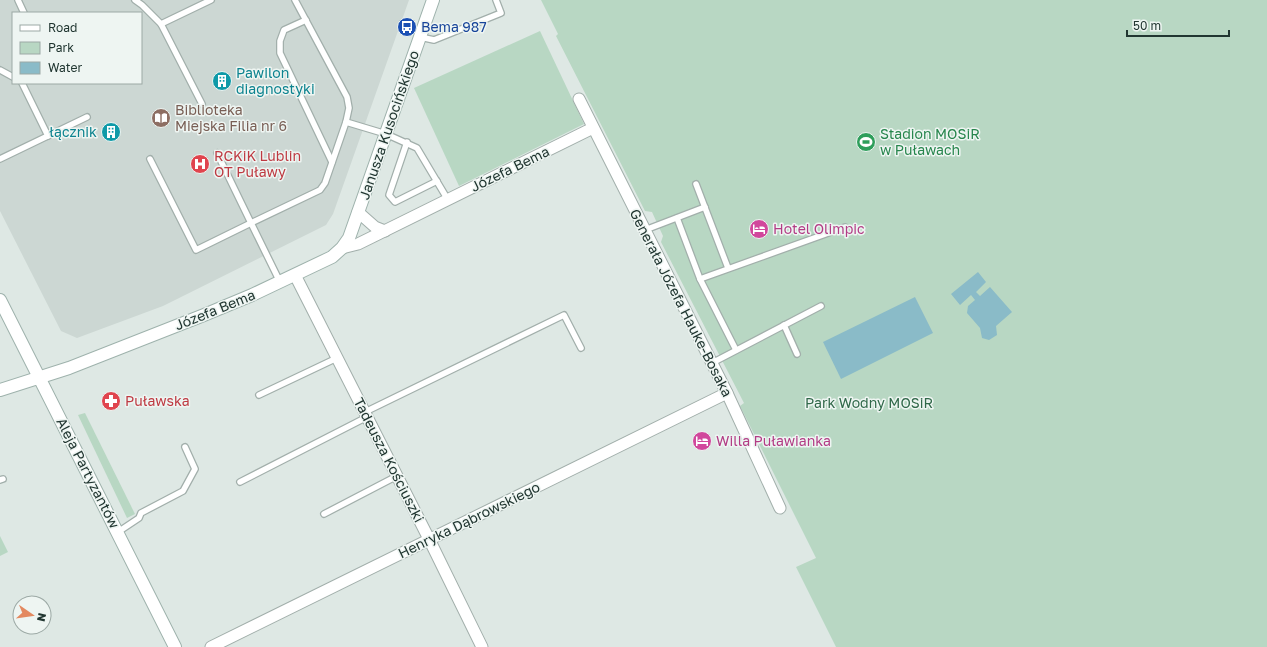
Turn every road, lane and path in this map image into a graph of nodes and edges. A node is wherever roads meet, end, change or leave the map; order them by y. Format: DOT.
graph roads {
  1 [pos="18,0"];
  2 [pos="135,0"];
  3 [pos="211,0"];
  4 [pos="295,0"];
  5 [pos="433,0"];
  6 [pos="496,0"];
  7 [pos="24,12"];
  8 [pos="306,20"];
  9 [pos="162,24"];
  10 [pos="420,38"];
  11 [pos="0,70"];
  12 [pos="12,76"];
  13 [pos="22,84"];
  14 [pos="579,99"];
  15 [pos="202,104"];
  16 [pos="87,117"];
  17 [pos="346,122"];
  18 [pos="593,128"];
  19 [pos="386,134"];
  20 [pos="48,136"];
  21 [pos="407,142"];
  22 [pos="217,153"];
  23 [pos="0,159"];
  24 [pos="150,159"];
  25 [pos="332,162"];
  26 [pos="437,181"];
  27 [pos="696,184"];
  28 [pos="448,200"];
  29 [pos="705,207"];
  30 [pos="358,212"];
  31 [pos="677,218"];
  32 [pos="251,223"];
  33 [pos="845,227"];
  34 [pos="645,230"];
  35 [pos="384,231"];
  36 [pos="342,248"];
  37 [pos="728,268"];
  38 [pos="295,275"];
  39 [pos="700,279"];
  40 [pos="280,282"];
  41 [pos="0,300"];
  42 [pos="821,306"];
  43 [pos="784,326"];
  44 [pos="581,348"];
  45 [pos="736,350"];
  46 [pos="797,354"];
  47 [pos="337,358"];
  48 [pos="712,363"];
  49 [pos="39,378"];
  50 [pos="0,390"];
  51 [pos="727,393"];
  52 [pos="259,395"];
  53 [pos="366,414"];
  54 [pos="185,447"];
  55 [pos="397,476"];
  56 [pos="240,482"];
  57 [pos="780,508"];
  58 [pos="324,514"];
  59 [pos="118,532"];
  60 [pos="429,539"];
  61 [pos="175,647"];
  62 [pos="211,647"];
  63 [pos="482,647"];
  1 -- 7 [label="lane"];
  2 -- 9 [label="lane"];
  3 -- 9 [label="lane"];
  4 -- 8 [label="lane"];
  5 -- 10 [label="street, Janusza Kusocińskiego"];
  6 -- 10 [label="lane"];
  8 -- 17 [label="lane"];
  8 -- 25 [label="lane"];
  9 -- 15 [label="lane"];
  10 -- 19 [label="street, Janusza Kusocińskiego"];
  11 -- 12 [label="lane"];
  13 -- 20 [label="lane"];
  14 -- 18 [label="street, Generała Józefa Hauke-Bosaka"];
  16 -- 20 [label="lane"];
  17 -- 19 [label="lane"];
  17 -- 25 [label="lane"];
  18 -- 28 [label="street, Józefa Bema"];
  18 -- 34 [label="street, Generała Józefa Hauke-Bosaka"];
  19 -- 21 [label="lane"];
  19 -- 30 [label="street, Janusza Kusocińskiego"];
  20 -- 23 [label="lane"];
  21 -- 26 [label="lane"];
  21 -- 26 [label="lane"];
  22 -- 32 [label="lane"];
  24 -- 32 [label="lane"];
  25 -- 32 [label="lane"];
  26 -- 28 [label="lane"];
  27 -- 29 [label="lane"];
  28 -- 35 [label="street, Józefa Bema"];
  29 -- 31 [label="lane"];
  29 -- 37 [label="lane"];
  30 -- 35 [label="street"];
  30 -- 36 [label="street, Janusza Kusocińskiego"];
  31 -- 34 [label="lane"];
  31 -- 39 [label="lane"];
  32 -- 40 [label="lane"];
  33 -- 37 [label="lane"];
  34 -- 48 [label="street, Generała Józefa Hauke-Bosaka"];
  35 -- 36 [label="street, Józefa Bema"];
  36 -- 38 [label="street, Józefa Bema"];
  37 -- 39 [label="lane"];
  38 -- 40 [label="street, Józefa Bema"];
  38 -- 47 [label="street, Tadeusza Kościuszki"];
  39 -- 45 [label="lane"];
  40 -- 49 [label="street, Józefa Bema"];
  41 -- 49 [label="street, Aleja Partyzantów"];
  42 -- 43 [label="lane"];
  43 -- 45 [label="lane"];
  43 -- 46 [label="lane"];
  44 -- 53 [label="lane"];
  45 -- 48 [label="lane"];
  47 -- 52 [label="lane"];
  47 -- 53 [label="street, Tadeusza Kościuszki"];
  48 -- 51 [label="street, Generała Józefa Hauke-Bosaka"];
  49 -- 50 [label="street, Józefa Bema"];
  49 -- 59 [label="street, Aleja Partyzantów"];
  51 -- 57 [label="street, Generała Józefa Hauke-Bosaka"];
  51 -- 60 [label="street, Henryka Dąbrowskiego"];
  53 -- 55 [label="street, Tadeusza Kościuszki"];
  53 -- 56 [label="lane"];
  54 -- 59 [label="lane"];
  55 -- 58 [label="lane"];
  55 -- 60 [label="street, Tadeusza Kościuszki"];
  59 -- 61 [label="street, Aleja Partyzantów"];
  60 -- 62 [label="street, Henryka Dąbrowskiego"];
  60 -- 63 [label="street, Tadeusza Kościuszki"];
}
